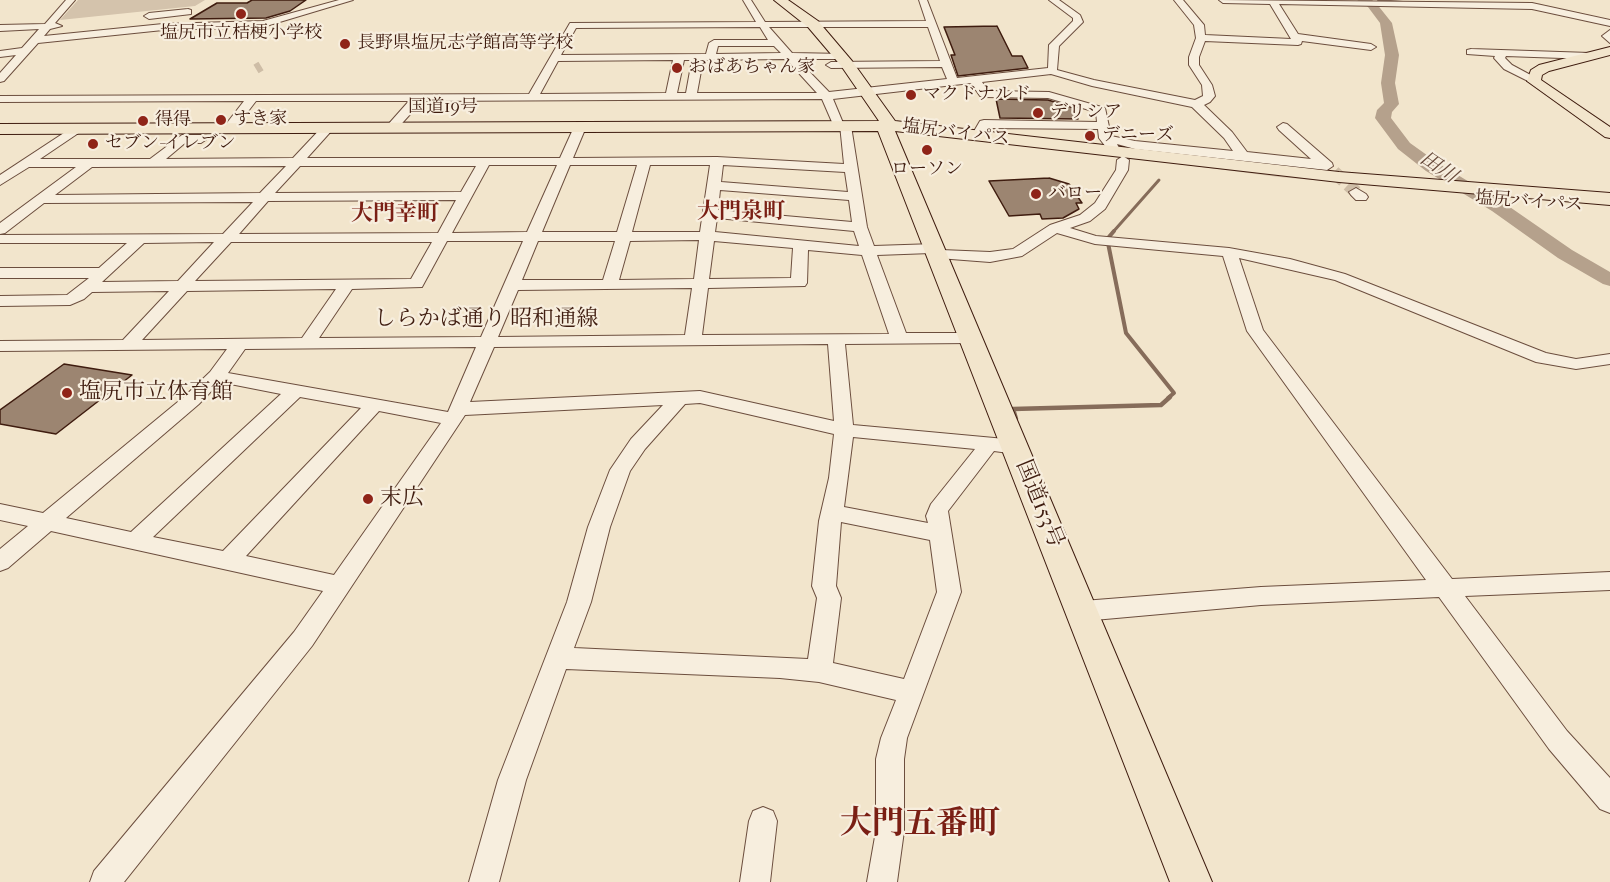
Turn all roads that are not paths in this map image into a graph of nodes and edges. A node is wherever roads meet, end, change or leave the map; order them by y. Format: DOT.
graph roads {
  1 [pos="71,0"];
  2 [pos="349,0"];
  3 [pos="747,0"];
  4 [pos="779,0"];
  5 [pos="923,0"];
  6 [pos="1053,0"];
  7 [pos="1178,0"];
  8 [pos="1222,0"];
  9 [pos="1273,1"];
  10 [pos="1481,3"];
  11 [pos="1591,9"];
  12 [pos="188,12"];
  13 [pos="144,17"];
  14 [pos="1610,18"];
  15 [pos="109,21"];
  16 [pos="1610,23"];
  17 [pos="64,25"];
  18 [pos="763,25"];
  19 [pos="808,25"];
  20 [pos="48,27"];
  21 [pos="0,28"];
  22 [pos="933,28"];
  23 [pos="102,33"];
  24 [pos="921,33"];
  25 [pos="1610,33"];
  26 [pos="1296,37"];
  27 [pos="1201,38"];
  28 [pos="22,39"];
  29 [pos="38,39"];
  30 [pos="1610,40"];
  31 [pos="777,43"];
  32 [pos="1371,47"];
  33 [pos="926,50"];
  34 [pos="941,50"];
  35 [pos="26,51"];
  36 [pos="1610,51"];
  37 [pos="1471,52"];
  38 [pos="1503,53"];
  39 [pos="0,54"];
  40 [pos="1590,56"];
  41 [pos="555,58"];
  42 [pos="679,58"];
  43 [pos="698,58"];
  44 [pos="710,58"];
  45 [pos="790,58"];
  46 [pos="836,60"];
  47 [pos="15,63"];
  48 [pos="0,64"];
  49 [pos="946,64"];
  50 [pos="1048,72"];
  51 [pos="0,79"];
  52 [pos="974,80"];
  53 [pos="1534,81"];
  54 [pos="953,82"];
  55 [pos="863,92"];
  56 [pos="1048,95"];
  57 [pos="691,96"];
  58 [pos="826,96"];
  59 [pos="532,97"];
  60 [pos="671,97"];
  61 [pos="418,98"];
  62 [pos="0,99"];
  63 [pos="253,99"];
  64 [pos="1196,104"];
  65 [pos="873,112"];
  66 [pos="840,125"];
  67 [pos="580,127"];
  68 [pos="885,127"];
  69 [pos="1283,127"];
  70 [pos="229,128"];
  71 [pos="328,128"];
  72 [pos="391,128"];
  73 [pos="0,129"];
  74 [pos="76,129"];
  75 [pos="927,133"];
  76 [pos="1610,134"];
  77 [pos="1109,145"];
  78 [pos="894,147"];
  79 [pos="180,156"];
  80 [pos="1244,157"];
  81 [pos="157,159"];
  82 [pos="566,160"];
  83 [pos="645,160"];
  84 [pos="717,160"];
  85 [pos="485,161"];
  86 [pos="202,162"];
  87 [pos="297,162"];
  88 [pos="27,163"];
  89 [pos="89,163"];
  90 [pos="851,168"];
  91 [pos="0,181"];
  92 [pos="714,186"];
  93 [pos="466,196"];
  94 [pos="854,196"];
  95 [pos="264,197"];
  96 [pos="1509,197"];
  97 [pos="42,199"];
  98 [pos="1610,200"];
  99 [pos="1610,207"];
  100 [pos="710,213"];
  101 [pos="860,227"];
  102 [pos="1055,228"];
  103 [pos="0,230"];
  104 [pos="707,236"];
  105 [pos="444,237"];
  106 [pos="533,237"];
  107 [pos="624,237"];
  108 [pos="140,238"];
  109 [pos="226,238"];
  110 [pos="0,239"];
  111 [pos="801,246"];
  112 [pos="936,251"];
  113 [pos="869,252"];
  114 [pos="1229,252"];
  115 [pos="0,273"];
  116 [pos="102,273"];
  117 [pos="610,284"];
  118 [pos="700,284"];
  119 [pos="347,285"];
  120 [pos="512,285"];
  121 [pos="181,286"];
  122 [pos="87,287"];
  123 [pos="0,301"];
  124 [pos="972,338"];
  125 [pos="899,339"];
  126 [pos="836,340"];
  127 [pos="693,342"];
  128 [pos="307,343"];
  129 [pos="488,343"];
  130 [pos="240,344"];
  131 [pos="0,346"];
  132 [pos="127,346"];
  133 [pos="1610,359"];
  134 [pos="216,376"];
  135 [pos="295,391"];
  136 [pos="680,398"];
  137 [pos="374,405"];
  138 [pos="456,414"];
  139 [pos="844,430"];
  140 [pos="1002,446"];
  141 [pos="0,512"];
  142 [pos="832,512"];
  143 [pos="47,523"];
  144 [pos="940,534"];
  145 [pos="135,541"];
  146 [pos="228,561"];
  147 [pos="0,562"];
  148 [pos="1610,581"];
  149 [pos="339,585"];
  150 [pos="1444,587"];
  151 [pos="1083,611"];
  152 [pos="557,658"];
  153 [pos="819,671"];
  154 [pos="911,692"];
  155 [pos="1610,799"];
  156 [pos="763,821"];
  157 [pos="105,882"];
  158 [pos="484,882"];
  159 [pos="755,882"];
  160 [pos="882,882"];
  161 [pos="1191,882"];
  1 -- 20 [label="street"];
  2 -- 23 [label="street"];
  3 -- 18 [label="street"];
  4 -- 19 [label="highway"];
  5 -- 22 [label="street"];
  6 -- 50 [label="street"];
  7 -- 27 [label="street"];
  8 -- 9 [label="street"];
  9 -- 10 [label="street"];
  9 -- 26 [label="street"];
  10 -- 16 [label="street"];
  11 -- 14 [label="street"];
  12 -- 13 [label="street"];
  15 -- 23 [label="street"];
  17 -- 20 [label="street"];
  18 -- 19 [label="street"];
  18 -- 31 [label="street"];
  18 -- 41 [label="street"];
  19 -- 22 [label="street"];
  19 -- 46 [label="highway"];
  20 -- 21 [label="street"];
  20 -- 29 [label="street"];
  22 -- 24 [label="street"];
  22 -- 34 [label="street"];
  23 -- 29 [label="street"];
  25 -- 30 [label="street"];
  26 -- 27 [label="street"];
  26 -- 32 [label="street"];
  27 -- 64 [label="street"];
  28 -- 29 [label="street"];
  29 -- 35 [label="street"];
  31 -- 44 [label="street"];
  31 -- 45 [label="street"];
  33 -- 34 [label="street"];
  34 -- 49 [label="street"];
  35 -- 39 [label="street"];
  35 -- 47 [label="street"];
  36 -- 40 [label="main road"];
  37 -- 38 [label="street"];
  38 -- 40 [label="street"];
  38 -- 53 [label="street"];
  40 -- 53 [label="main road"];
  41 -- 42 [label="street"];
  41 -- 59 [label="street"];
  42 -- 43 [label="street"];
  42 -- 60 [label="street"];
  43 -- 44 [label="street"];
  43 -- 57 [label="street"];
  44 -- 45 [label="street"];
  45 -- 46 [label="street"];
  45 -- 58 [label="street"];
  46 -- 49 [label="street"];
  46 -- 55 [label="highway"];
  46 -- 55 [label="highway"];
  47 -- 48 [label="street"];
  47 -- 51 [label="street"];
  49 -- 54 [label="street"];
  50 -- 52 [label="street"];
  50 -- 56 [label="street"];
  50 -- 64 [label="street"];
  52 -- 54 [label="street"];
  52 -- 56 [label="street"];
  53 -- 76 [label="main road"];
  54 -- 55 [label="street"];
  55 -- 58 [label="street"];
  55 -- 65 [label="highway"];
  55 -- 68 [label="highway"];
  55 -- 77 [label="highway"];
  56 -- 77 [label="street"];
  57 -- 58 [label="street"];
  57 -- 60 [label="street"];
  58 -- 66 [label="street"];
  59 -- 60 [label="street"];
  59 -- 61 [label="street"];
  61 -- 63 [label="street"];
  61 -- 72 [label="street"];
  62 -- 63 [label="street"];
  63 -- 70 [label="street"];
  64 -- 80 [label="street"];
  65 -- 66 [label="highway"];
  65 -- 68 [label="highway"];
  66 -- 67 [label="highway, 国道19号"];
  66 -- 68 [label="highway, 国道19号"];
  66 -- 90 [label="street"];
  67 -- 72 [label="highway, 国道19号"];
  67 -- 82 [label="street"];
  68 -- 75 [label="highway, 塩尻バイパス"];
  68 -- 77 [label="highway, 塩尻バイパス"];
  68 -- 78 [label="highway, 国道153号"];
  69 -- 80 [label="street"];
  70 -- 71 [label="highway, 国道19号"];
  70 -- 74 [label="highway, 国道19号"];
  71 -- 72 [label="highway, 国道19号"];
  71 -- 87 [label="street"];
  73 -- 74 [label="highway, 国道19号"];
  74 -- 88 [label="street"];
  75 -- 77 [label="highway, 塩尻バイパス"];
  75 -- 78 [label="highway"];
  77 -- 80 [label="street"];
  77 -- 96 [label="highway, 塩尻バイパス"];
  77 -- 102 [label="street"];
  78 -- 112 [label="highway, 国道153号"];
  79 -- 81 [label="street"];
  79 -- 81 [label="street"];
  79 -- 86 [label="street"];
  81 -- 86 [label="street"];
  81 -- 89 [label="street"];
  82 -- 83 [label="street"];
  82 -- 85 [label="street"];
  82 -- 106 [label="street"];
  83 -- 84 [label="street"];
  83 -- 107 [label="street"];
  84 -- 90 [label="street"];
  84 -- 92 [label="street"];
  85 -- 87 [label="street"];
  85 -- 93 [label="street"];
  86 -- 87 [label="street"];
  87 -- 95 [label="street"];
  88 -- 89 [label="street"];
  88 -- 91 [label="street"];
  89 -- 97 [label="street"];
  90 -- 94 [label="street"];
  92 -- 94 [label="street"];
  92 -- 100 [label="street"];
  93 -- 95 [label="street"];
  93 -- 105 [label="street"];
  94 -- 101 [label="street"];
  95 -- 97 [label="street"];
  95 -- 109 [label="street"];
  96 -- 98 [label="highway, 塩尻バイパス"];
  96 -- 99 [label="highway, 塩尻バイパス"];
  97 -- 103 [label="street"];
  100 -- 101 [label="street"];
  100 -- 104 [label="street"];
  101 -- 113 [label="street"];
  102 -- 112 [label="street"];
  102 -- 114 [label="street"];
  104 -- 107 [label="street"];
  104 -- 111 [label="street"];
  104 -- 118 [label="street"];
  105 -- 106 [label="street"];
  105 -- 109 [label="street"];
  105 -- 119 [label="street"];
  106 -- 107 [label="street"];
  106 -- 120 [label="street"];
  107 -- 117 [label="street"];
  108 -- 109 [label="street"];
  108 -- 110 [label="street"];
  108 -- 116 [label="street"];
  109 -- 121 [label="street"];
  111 -- 113 [label="street"];
  111 -- 118 [label="street"];
  112 -- 113 [label="street"];
  112 -- 124 [label="highway, 国道153号"];
  113 -- 125 [label="street"];
  114 -- 133 [label="street"];
  114 -- 150 [label="street"];
  115 -- 116 [label="street"];
  116 -- 122 [label="street"];
  117 -- 118 [label="street"];
  117 -- 120 [label="street"];
  118 -- 127 [label="street"];
  119 -- 121 [label="street"];
  119 -- 128 [label="street"];
  120 -- 129 [label="street"];
  121 -- 122 [label="street"];
  121 -- 132 [label="street"];
  122 -- 123 [label="street"];
  124 -- 125 [label="street, しらかば通り 昭和通線"];
  124 -- 140 [label="highway, 国道153号"];
  125 -- 126 [label="street, しらかば通り 昭和通線"];
  126 -- 127 [label="street, しらかば通り 昭和通線"];
  126 -- 139 [label="street"];
  127 -- 129 [label="street, しらかば通り 昭和通線"];
  128 -- 129 [label="street, しらかば通り 昭和通線"];
  128 -- 130 [label="street, しらかば通り 昭和通線"];
  129 -- 138 [label="street"];
  130 -- 132 [label="street, しらかば通り 昭和通線"];
  130 -- 134 [label="street"];
  131 -- 132 [label="street, しらかば通り 昭和通線"];
  134 -- 135 [label="street"];
  134 -- 143 [label="street"];
  135 -- 137 [label="street"];
  135 -- 145 [label="street"];
  136 -- 138 [label="street"];
  136 -- 139 [label="street"];
  136 -- 152 [label="street"];
  137 -- 138 [label="street"];
  137 -- 146 [label="street"];
  138 -- 149 [label="street"];
  139 -- 140 [label="street"];
  139 -- 142 [label="street"];
  140 -- 144 [label="street"];
  140 -- 151 [label="highway, 国道153号"];
  141 -- 143 [label="street"];
  142 -- 144 [label="street"];
  142 -- 153 [label="street"];
  143 -- 145 [label="street"];
  143 -- 147 [label="street"];
  144 -- 154 [label="street"];
  145 -- 146 [label="street"];
  146 -- 149 [label="street"];
  148 -- 150 [label="street"];
  149 -- 157 [label="street"];
  150 -- 151 [label="street"];
  150 -- 155 [label="street"];
  151 -- 161 [label="highway, 国道153号"];
  152 -- 153 [label="street"];
  152 -- 158 [label="street"];
  153 -- 154 [label="street"];
  154 -- 160 [label="street"];
  156 -- 159 [label="street"];
}
